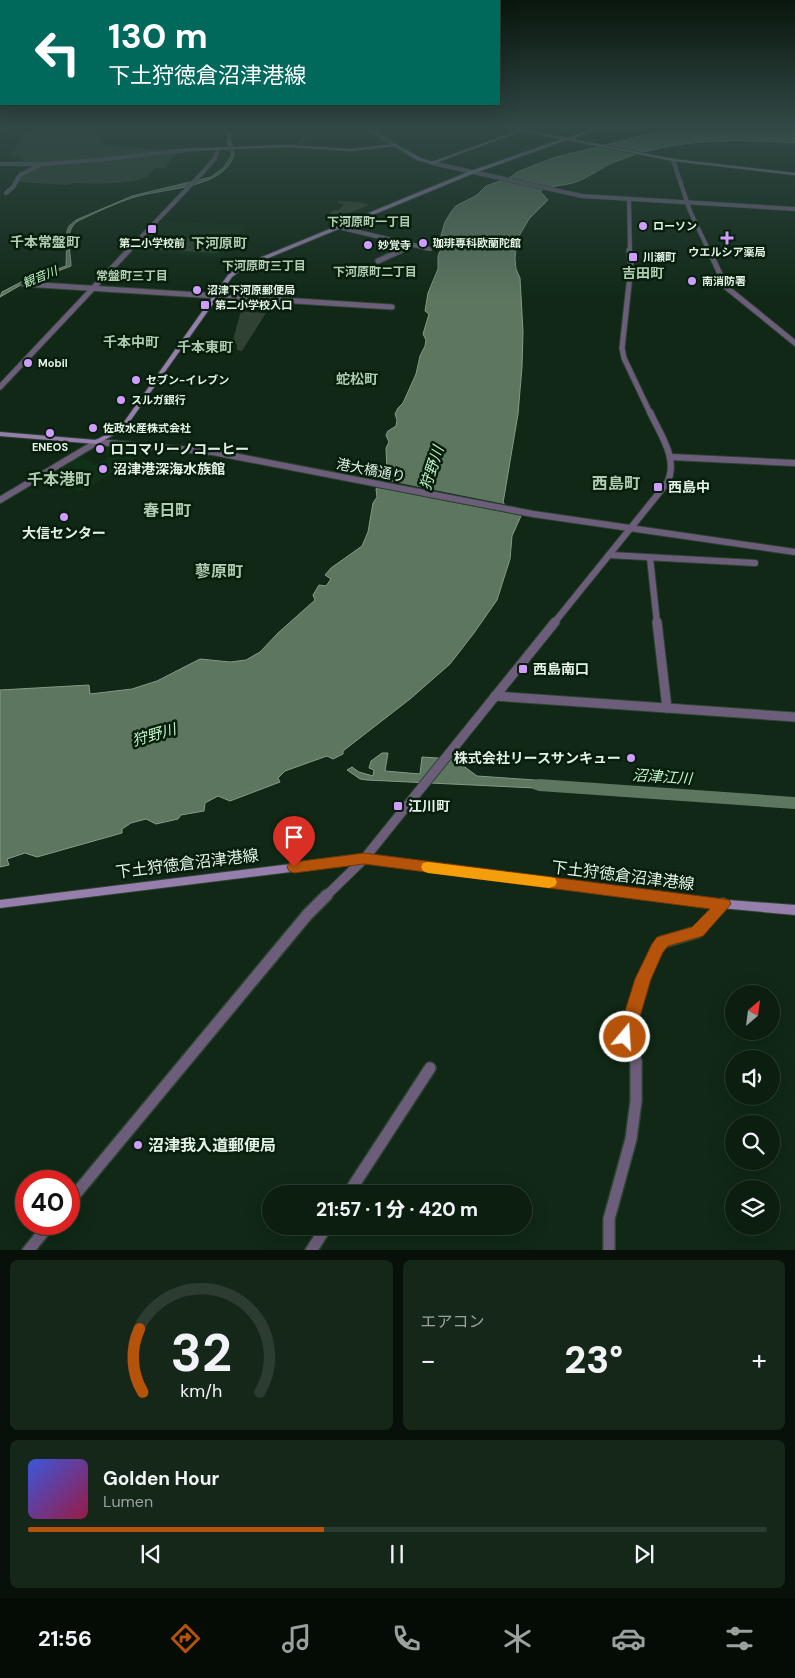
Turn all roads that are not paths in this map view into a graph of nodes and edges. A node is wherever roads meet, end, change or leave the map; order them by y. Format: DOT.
graph roads {
  1 [pos="14,184"];
  2 [pos="192,184"];
  3 [pos="442,184"];
  4 [pos="526,184"];
  5 [pos="681,184"];
  6 [pos="6,193"];
  7 [pos="629,200"];
  8 [pos="687,203"];
  9 [pos="795,209"];
  10 [pos="338,227"];
  11 [pos="413,245"];
  12 [pos="430,249"];
  13 [pos="378,262"];
  14 [pos="24,284"];
  15 [pos="93,288"];
  16 [pos="217,296"];
  17 [pos="392,306"];
  18 [pos="795,343"];
  19 [pos="0,387"];
  20 [pos="0,434"];
  21 [pos="97,442"];
  22 [pos="670,457"];
  23 [pos="795,463"];
  24 [pos="0,500"];
  25 [pos="630,528"];
  26 [pos="795,552"];
  27 [pos="609,555"];
  28 [pos="650,558"];
  29 [pos="755,563"];
  30 [pos="495,696"];
  31 [pos="667,708"];
  32 [pos="795,717"];
  33 [pos="364,858"];
  34 [pos="0,904"];
  35 [pos="724,904"];
  36 [pos="795,910"];
  37 [pos="430,1068"];
  38 [pos="354,1185"];
  39 [pos="80,1189"];
  40 [pos="41,1235"];
  41 [pos="320,1235"];
  42 [pos="28,1250"];
  43 [pos="311,1250"];
  44 [pos="609,1250"];
  1 -- 6 [label="street"];
  2 -- 15 [label="street"];
  3 -- 10 [label="main road"];
  4 -- 7 [label="street"];
  5 -- 8 [label="street"];
  7 -- 8 [label="street"];
  7 -- 22 [label="street"];
  8 -- 9 [label="street"];
  8 -- 18 [label="street"];
  10 -- 11 [label="street"];
  10 -- 16 [label="main road"];
  11 -- 12 [label="street"];
  11 -- 13 [label="street"];
  14 -- 15 [label="street"];
  15 -- 16 [label="street"];
  15 -- 19 [label="street"];
  16 -- 17 [label="street"];
  16 -- 21 [label="main road"];
  20 -- 21 [label="main road, 港大橋通り"];
  21 -- 24 [label="street"];
  21 -- 25 [label="street, 港大橋通り"];
  22 -- 23 [label="street"];
  22 -- 25 [label="street"];
  25 -- 26 [label="street, 港大橋通り"];
  25 -- 27 [label="street"];
  27 -- 28 [label="street"];
  27 -- 30 [label="street"];
  28 -- 29 [label="street"];
  28 -- 31 [label="street"];
  30 -- 31 [label="street"];
  30 -- 33 [label="street"];
  31 -- 32 [label="street"];
  33 -- 34 [label="main road, 下土狩徳倉沼津港線"];
  33 -- 35 [label="main road, 下土狩徳倉沼津港線"];
  33 -- 39 [label="street"];
  35 -- 36 [label="main road, 下土狩徳倉沼津港線"];
  35 -- 44 [label="street"];
  37 -- 38 [label="street"];
  40 -- 42 [label="street"];
  41 -- 43 [label="street"];
}
